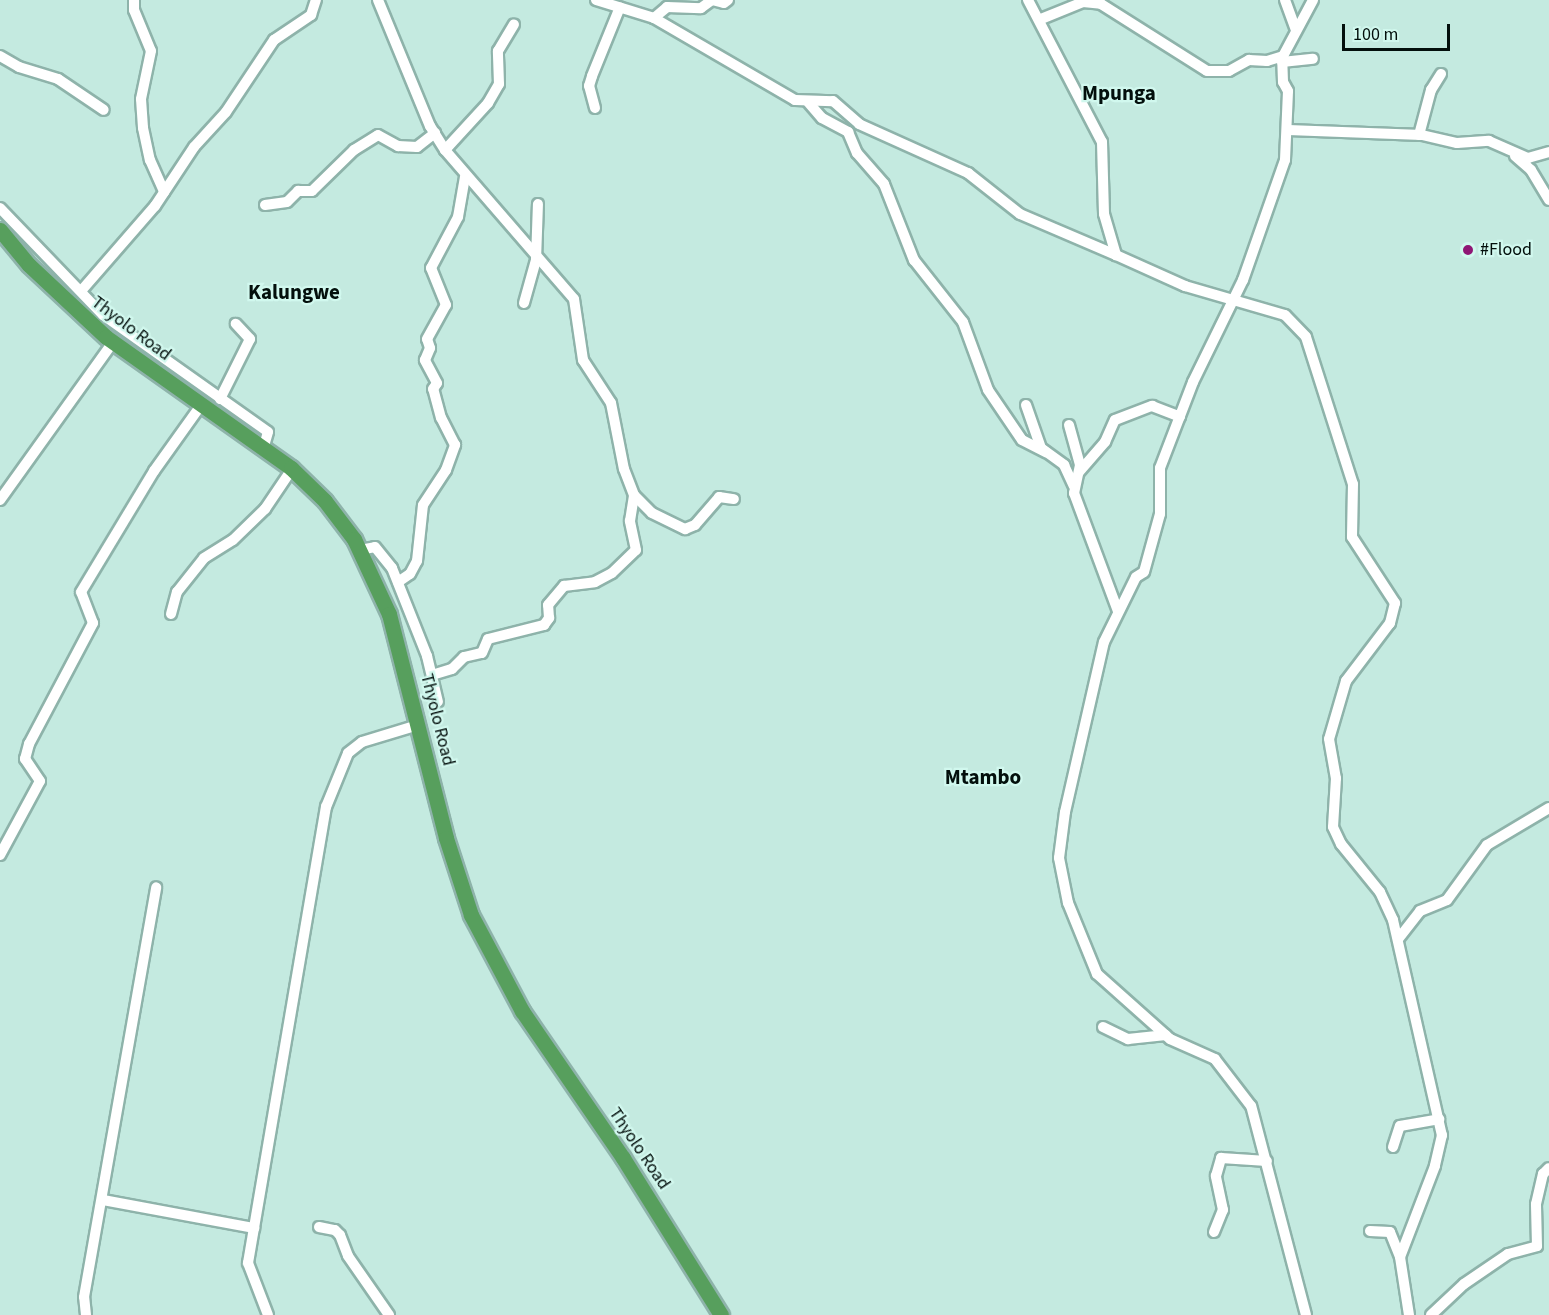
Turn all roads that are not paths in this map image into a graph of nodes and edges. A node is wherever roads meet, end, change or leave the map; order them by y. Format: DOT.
graph roads {
  1 [pos="134,0"];
  2 [pos="316,0"];
  3 [pos="378,0"];
  4 [pos="596,0"];
  5 [pos="728,0"];
  6 [pos="1028,0"];
  7 [pos="1285,0"];
  8 [pos="1312,0"];
  9 [pos="620,7"];
  10 [pos="654,18"];
  11 [pos="1041,19"];
  12 [pos="513,24"];
  13 [pos="1296,30"];
  14 [pos="0,56"];
  15 [pos="1313,58"];
  16 [pos="1282,59"];
  17 [pos="1441,74"];
  18 [pos="808,102"];
  19 [pos="595,108"];
  20 [pos="104,110"];
  21 [pos="1288,130"];
  22 [pos="435,133"];
  23 [pos="1419,135"];
  24 [pos="445,150"];
  25 [pos="1508,151"];
  26 [pos="1549,152"];
  27 [pos="465,177"];
  28 [pos="164,192"];
  29 [pos="1549,200"];
  30 [pos="538,204"];
  31 [pos="265,205"];
  32 [pos="0,208"];
  33 [pos="0,230"];
  34 [pos="535,250"];
  35 [pos="1116,255"];
  36 [pos="81,291"];
  37 [pos="1233,301"];
  38 [pos="524,303"];
  39 [pos="236,324"];
  40 [pos="113,342"];
  41 [pos="220,399"];
  42 [pos="201,405"];
  43 [pos="1026,405"];
  44 [pos="1180,417"];
  45 [pos="1069,425"];
  46 [pos="264,446"];
  47 [pos="1046,452"];
  48 [pos="292,469"];
  49 [pos="1079,472"];
  50 [pos="1074,486"];
  51 [pos="634,495"];
  52 [pos="734,499"];
  53 [pos="0,500"];
  54 [pos="360,550"];
  55 [pos="398,582"];
  56 [pos="1118,612"];
  57 [pos="171,614"];
  58 [pos="432,675"];
  59 [pos="438,702"];
  60 [pos="418,725"];
  61 [pos="1549,808"];
  62 [pos="0,855"];
  63 [pos="156,887"];
  64 [pos="1399,938"];
  65 [pos="1103,1027"];
  66 [pos="1166,1035"];
  67 [pos="1439,1119"];
  68 [pos="1393,1147"];
  69 [pos="1267,1161"];
  70 [pos="1549,1168"];
  71 [pos="103,1200"];
  72 [pos="319,1227"];
  73 [pos="254,1228"];
  74 [pos="1370,1231"];
  75 [pos="1214,1232"];
  76 [pos="1400,1257"];
  77 [pos="86,1315"];
  78 [pos="268,1315"];
  79 [pos="389,1315"];
  80 [pos="721,1315"];
  81 [pos="1306,1315"];
  82 [pos="1409,1315"];
  83 [pos="1431,1315"];
  1 -- 28 [label="street"];
  2 -- 28 [label="street"];
  3 -- 22 [label="street"];
  4 -- 9 [label="street"];
  5 -- 10 [label="street"];
  6 -- 11 [label="street"];
  7 -- 13 [label="street"];
  8 -- 13 [label="street"];
  9 -- 10 [label="street"];
  9 -- 19 [label="street"];
  10 -- 18 [label="street"];
  11 -- 16 [label="street"];
  11 -- 35 [label="street"];
  12 -- 24 [label="street"];
  13 -- 16 [label="street"];
  14 -- 20 [label="street"];
  15 -- 16 [label="street"];
  16 -- 21 [label="street"];
  17 -- 23 [label="street"];
  18 -- 35 [label="street"];
  18 -- 47 [label="street"];
  21 -- 23 [label="street"];
  21 -- 37 [label="street"];
  22 -- 24 [label="street"];
  22 -- 31 [label="street"];
  23 -- 25 [label="street"];
  24 -- 27 [label="street"];
  25 -- 26 [label="street"];
  25 -- 29 [label="street"];
  27 -- 34 [label="street"];
  27 -- 55 [label="street"];
  28 -- 36 [label="street"];
  30 -- 34 [label="street"];
  32 -- 36 [label="street"];
  33 -- 40 [label="highway, Thyolo Road"];
  34 -- 38 [label="street"];
  34 -- 51 [label="street"];
  35 -- 37 [label="street"];
  36 -- 41 [label="street"];
  37 -- 44 [label="street"];
  37 -- 64 [label="street"];
  39 -- 41 [label="street"];
  40 -- 42 [label="highway, Thyolo Road"];
  40 -- 53 [label="street"];
  41 -- 46 [label="street"];
  42 -- 46 [label="highway, Thyolo Road"];
  42 -- 62 [label="street"];
  43 -- 47 [label="street"];
  44 -- 49 [label="street"];
  44 -- 56 [label="street"];
  45 -- 49 [label="street"];
  46 -- 48 [label="highway, Thyolo Road"];
  47 -- 50 [label="street"];
  48 -- 54 [label="highway, Thyolo Road"];
  48 -- 57 [label="street"];
  49 -- 50 [label="street"];
  50 -- 56 [label="street"];
  51 -- 52 [label="street"];
  51 -- 58 [label="street"];
  54 -- 55 [label="street"];
  54 -- 60 [label="highway, Thyolo Road"];
  55 -- 58 [label="street"];
  56 -- 66 [label="street"];
  58 -- 59 [label="street"];
  60 -- 73 [label="street"];
  60 -- 80 [label="highway, Thyolo Road"];
  61 -- 64 [label="street"];
  63 -- 71 [label="street"];
  64 -- 67 [label="street"];
  65 -- 66 [label="street"];
  66 -- 69 [label="street"];
  67 -- 68 [label="street"];
  67 -- 76 [label="street"];
  69 -- 75 [label="street"];
  69 -- 81 [label="street"];
  70 -- 83 [label="street"];
  71 -- 73 [label="street"];
  71 -- 77 [label="street"];
  72 -- 79 [label="street"];
  73 -- 78 [label="street"];
  74 -- 76 [label="street"];
  76 -- 82 [label="street"];
}
